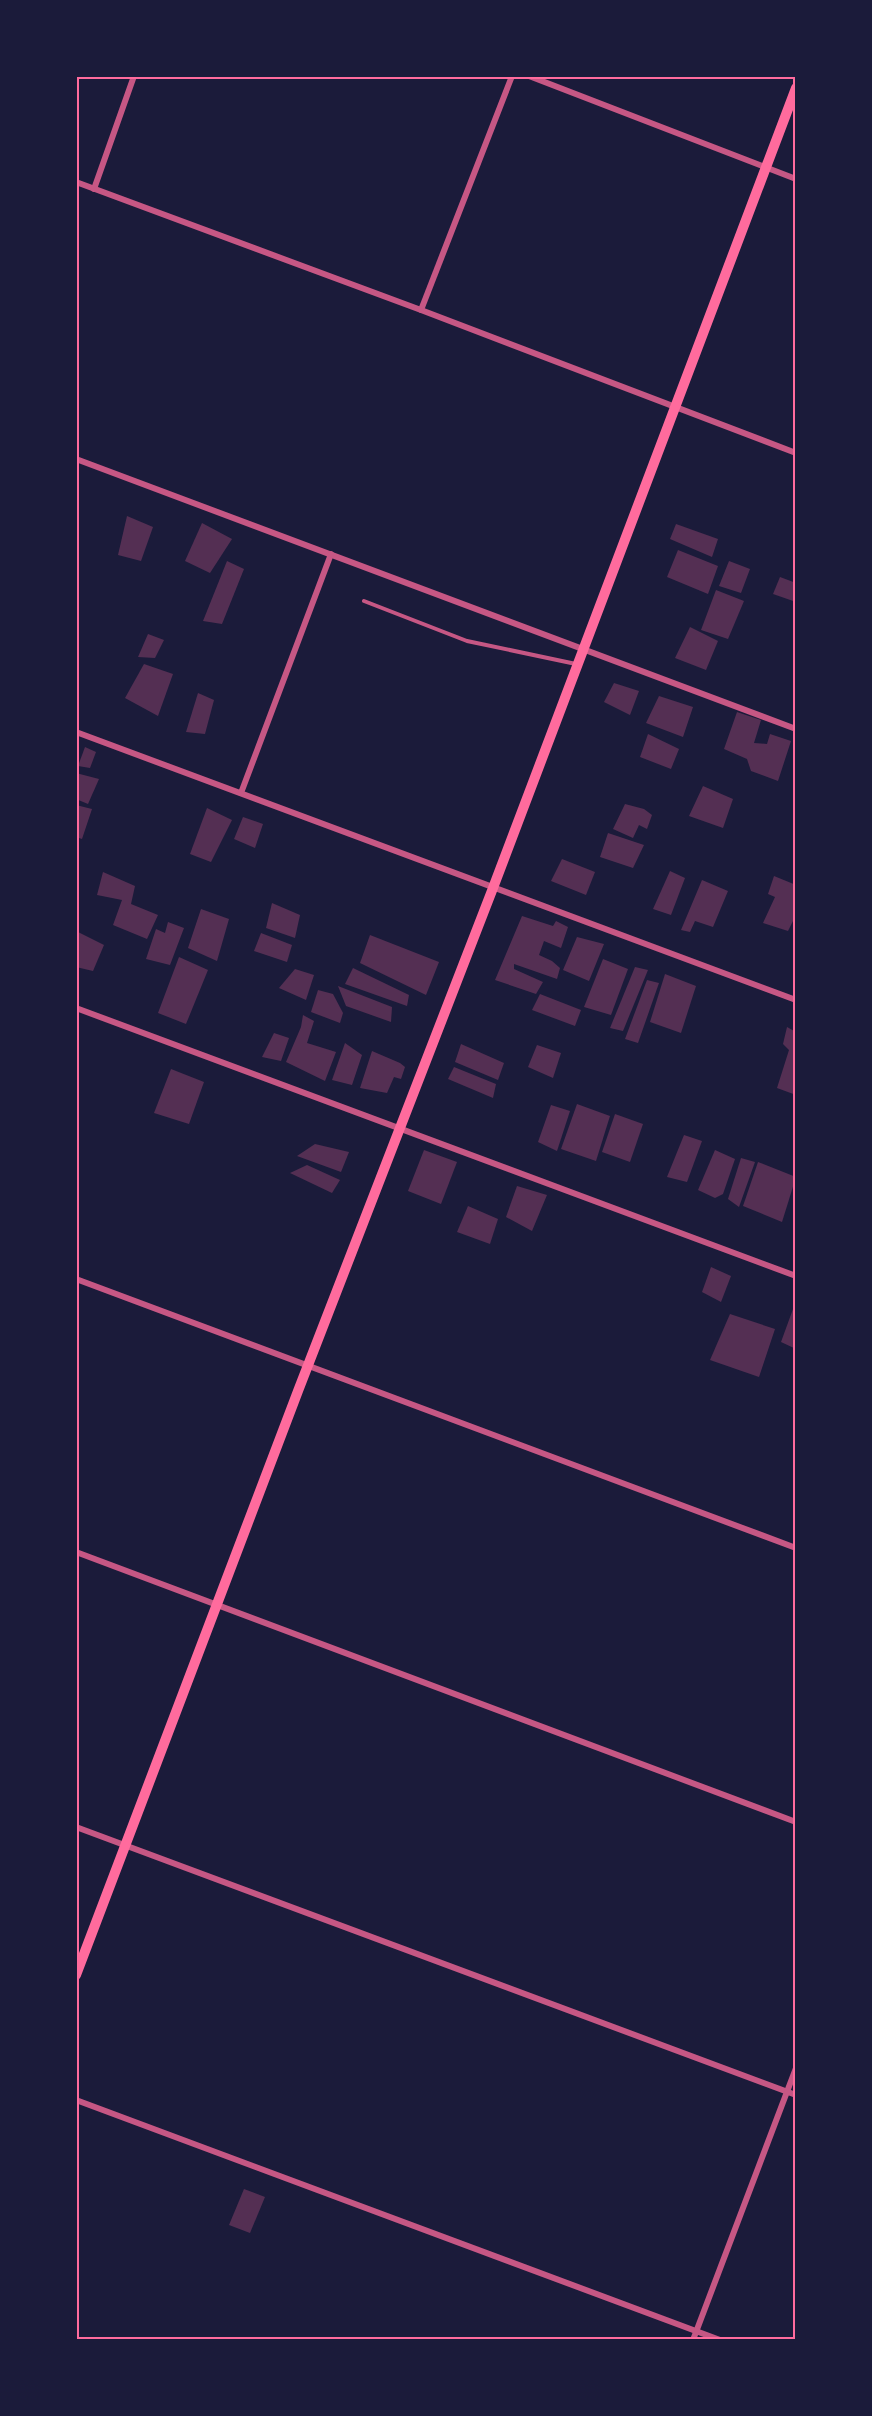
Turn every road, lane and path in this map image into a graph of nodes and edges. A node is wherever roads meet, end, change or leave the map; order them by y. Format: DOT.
graph roads {
  1 [pos="134,76"];
  2 [pos="512,76"];
  3 [pos="529,76"];
  4 [pos="795,88"];
  5 [pos="765,168"];
  6 [pos="795,180"];
  7 [pos="76,183"];
  8 [pos="94,189"];
  9 [pos="421,310"];
  10 [pos="676,407"];
  11 [pos="795,453"];
  12 [pos="76,459"];
  13 [pos="331,554"];
  14 [pos="364,601"];
  15 [pos="582,649"];
  16 [pos="577,664"];
  17 [pos="795,729"];
  18 [pos="76,732"];
  19 [pos="241,793"];
  20 [pos="494,888"];
  21 [pos="795,1000"];
  22 [pos="76,1008"];
  23 [pos="398,1128"];
  24 [pos="795,1276"];
  25 [pos="76,1279"];
  26 [pos="307,1366"];
  27 [pos="795,1548"];
  28 [pos="76,1552"];
  29 [pos="217,1606"];
  30 [pos="795,1822"];
  31 [pos="76,1827"];
  32 [pos="127,1846"];
  33 [pos="76,1975"];
  34 [pos="795,2068"];
  35 [pos="786,2092"];
  36 [pos="795,2096"];
  37 [pos="76,2100"];
  38 [pos="696,2330"];
  39 [pos="693,2340"];
  40 [pos="720,2340"];
  1 -- 8 [label="street"];
  2 -- 9 [label="street"];
  3 -- 5 [label="street"];
  4 -- 5 [label="main road"];
  5 -- 6 [label="street"];
  5 -- 10 [label="main road"];
  7 -- 8 [label="street"];
  8 -- 9 [label="street"];
  9 -- 10 [label="street"];
  10 -- 11 [label="street"];
  10 -- 15 [label="main road"];
  12 -- 13 [label="street"];
  13 -- 15 [label="street"];
  13 -- 19 [label="street"];
  14 -- 16 [label="lane"];
  15 -- 16 [label="main road"];
  15 -- 17 [label="street"];
  16 -- 20 [label="main road"];
  18 -- 19 [label="street"];
  19 -- 20 [label="street"];
  20 -- 21 [label="street"];
  20 -- 23 [label="main road"];
  22 -- 23 [label="street"];
  23 -- 24 [label="street"];
  23 -- 26 [label="main road"];
  25 -- 26 [label="street"];
  26 -- 27 [label="street"];
  26 -- 29 [label="main road"];
  28 -- 29 [label="street"];
  29 -- 30 [label="street"];
  29 -- 32 [label="main road"];
  31 -- 32 [label="street"];
  32 -- 33 [label="main road"];
  32 -- 35 [label="street"];
  34 -- 35 [label="street"];
  35 -- 36 [label="street"];
  35 -- 38 [label="street"];
  37 -- 38 [label="street"];
  38 -- 39 [label="street"];
  38 -- 40 [label="street"];
}
